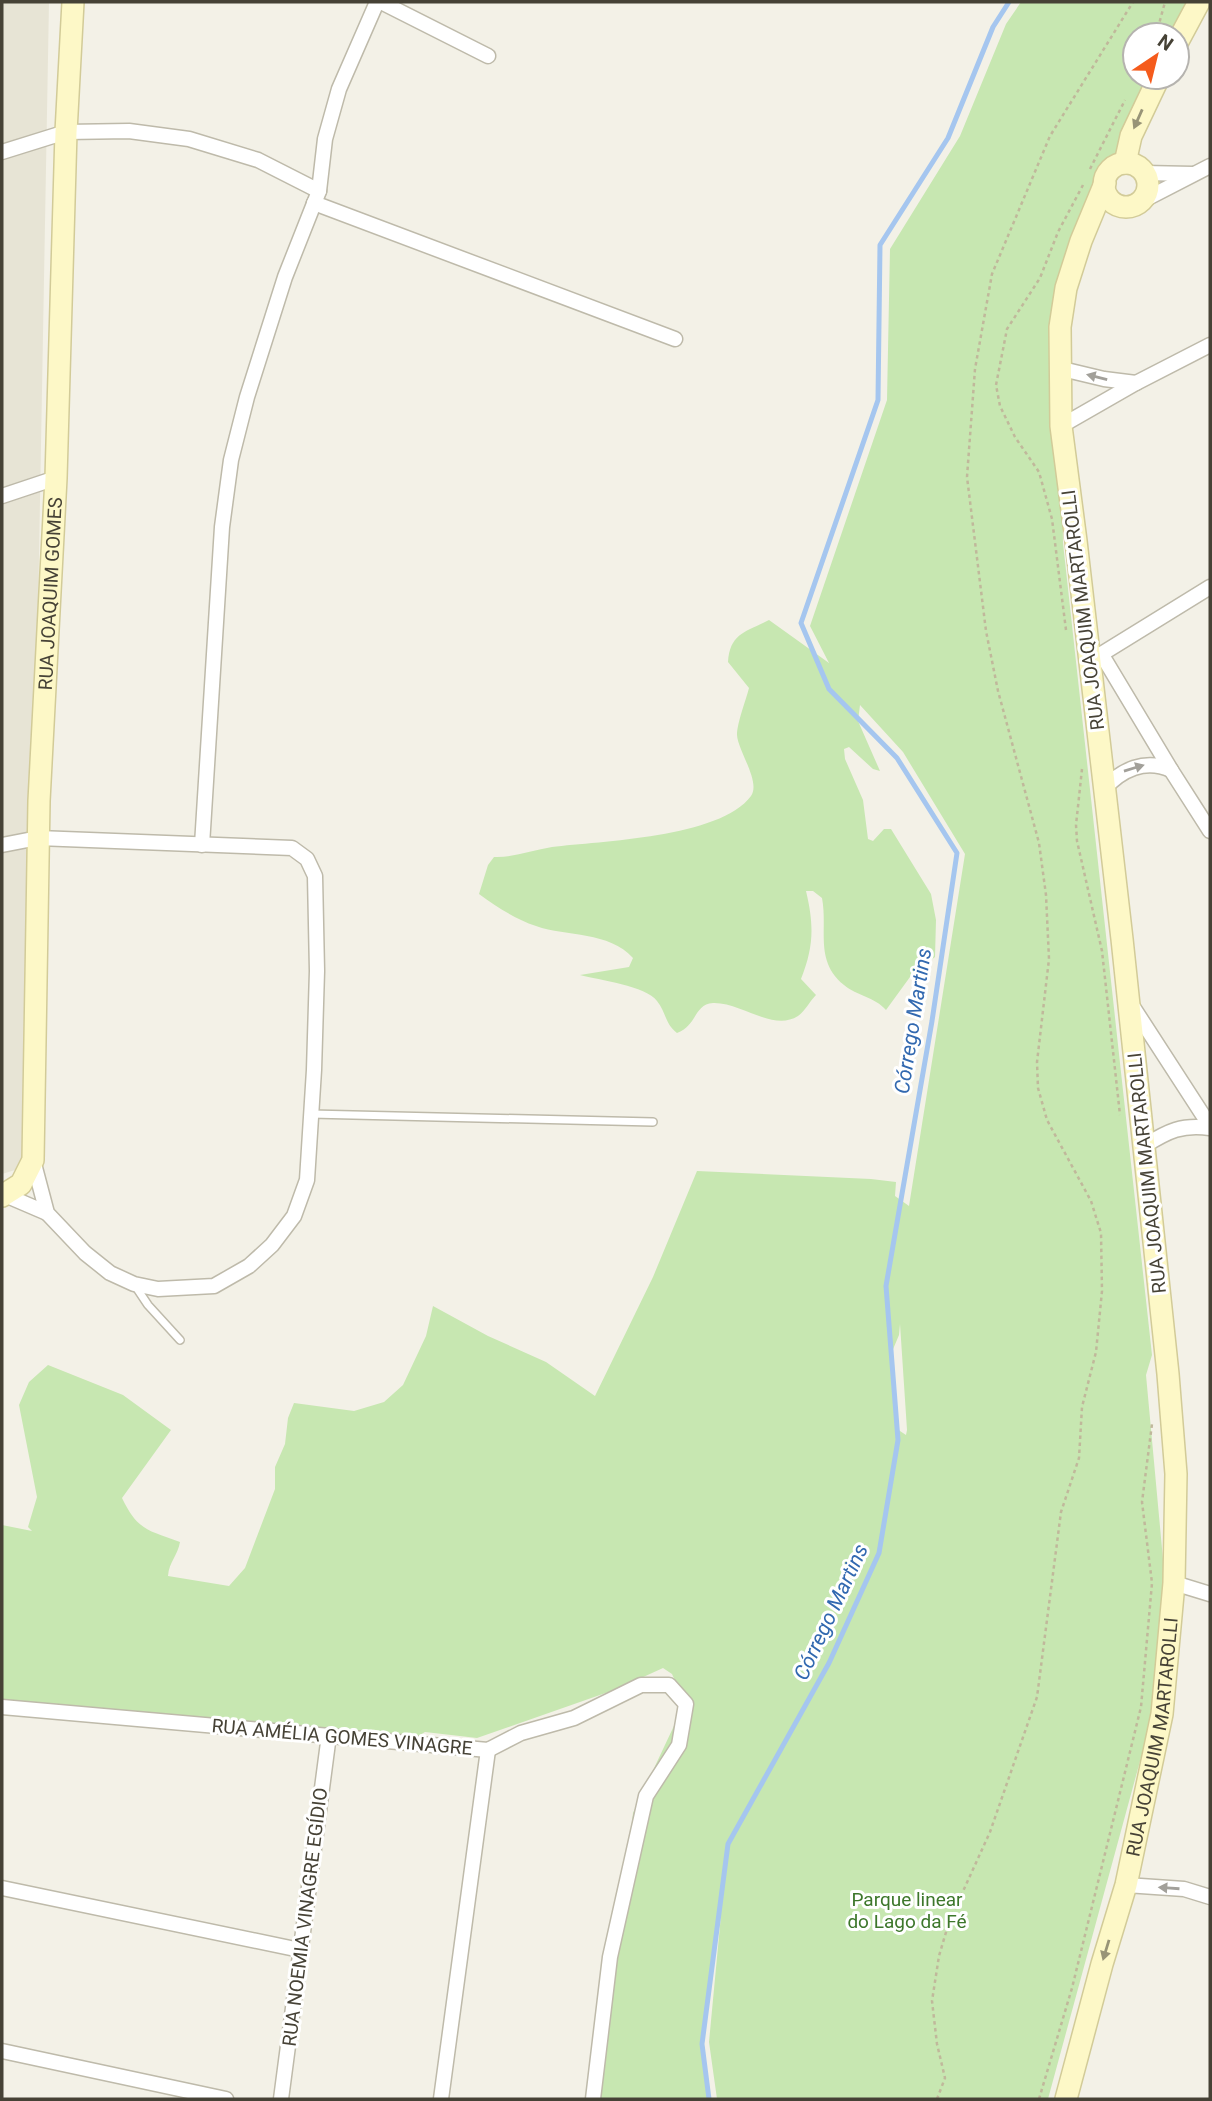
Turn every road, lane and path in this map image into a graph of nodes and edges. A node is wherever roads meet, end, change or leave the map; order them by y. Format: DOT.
graph roads {
  1 [pos="73,2"];
  2 [pos="379,2"];
  3 [pos="1133,2"];
  4 [pos="1165,2"];
  5 [pos="1199,2"];
  6 [pos="1160,21"];
  7 [pos="1189,21"];
  8 [pos="488,56"];
  9 [pos="1152,91"];
  10 [pos="1125,101"];
  11 [pos="66,132"];
  12 [pos="2,152"];
  13 [pos="1125,163"];
  14 [pos="1210,166"];
  15 [pos="1144,173"];
  16 [pos="1194,174"];
  17 [pos="1105,183"];
  18 [pos="316,197"];
  19 [pos="1142,201"];
  20 [pos="1121,206"];
  21 [pos="1081,241"];
  22 [pos="674,339"];
  23 [pos="1210,345"];
  24 [pos="1058,368"];
  25 [pos="1136,383"];
  26 [pos="1061,426"];
  27 [pos="56,478"];
  28 [pos="2,496"];
  29 [pos="1210,587"];
  30 [pos="1067,637"];
  31 [pos="1096,657"];
  32 [pos="1082,769"];
  33 [pos="1171,770"];
  34 [pos="1104,789"];
  35 [pos="1210,831"];
  36 [pos="38,838"];
  37 [pos="2,845"];
  38 [pos="202,845"];
  39 [pos="1128,1000"];
  40 [pos="312,1114"];
  41 [pos="1120,1114"];
  42 [pos="653,1122"];
  43 [pos="1210,1127"];
  44 [pos="1144,1146"];
  45 [pos="33,1160"];
  46 [pos="10,1191"];
  47 [pos="47,1213"];
  48 [pos="134,1284"];
  49 [pos="180,1340"];
  50 [pos="1153,1416"];
  51 [pos="1174,1583"];
  52 [pos="1210,1594"];
  53 [pos="2,1707"];
  54 [pos="329,1735"];
  55 [pos="488,1750"];
  56 [pos="1126,1885"];
  57 [pos="2,1888"];
  58 [pos="1210,1898"];
  59 [pos="300,1950"];
  60 [pos="2,2052"];
  61 [pos="226,2099"];
  62 [pos="281,2099"];
  63 [pos="441,2099"];
  64 [pos="593,2099"];
  65 [pos="937,2099"];
  66 [pos="1039,2099"];
  67 [pos="1066,2099"];
  1 -- 11 [label="street, RUA JOAQUIM GOMES"];
  2 -- 8 [label="street"];
  2 -- 18 [label="street"];
  3 -- 65 [label="path"];
  4 -- 6 [label="path"];
  5 -- 7 [label="street"];
  9 -- 13 [label="street, one-way"];
  10 -- 30 [label="path"];
  11 -- 12 [label="street"];
  11 -- 18 [label="street"];
  11 -- 27 [label="street, RUA JOAQUIM GOMES"];
  13 -- 15 [label="street"];
  13 -- 17 [label="street"];
  14 -- 16 [label="street"];
  15 -- 16 [label="street"];
  15 -- 19 [label="street"];
  16 -- 19 [label="street"];
  17 -- 20 [label="street"];
  17 -- 21 [label="street, RUA JOAQUIM MARTAROLLI"];
  18 -- 22 [label="street"];
  18 -- 38 [label="street"];
  19 -- 20 [label="street"];
  20 -- 21 [label="street"];
  21 -- 24 [label="street, RUA JOAQUIM MARTAROLLI"];
  23 -- 25 [label="street"];
  25 -- 24 [label="street, one-way"];
  24 -- 26 [label="street, RUA JOAQUIM MARTAROLLI"];
  25 -- 26 [label="street"];
  26 -- 31 [label="street, RUA JOAQUIM MARTAROLLI"];
  27 -- 28 [label="street"];
  27 -- 36 [label="street, RUA JOAQUIM GOMES"];
  29 -- 31 [label="street"];
  31 -- 33 [label="street"];
  31 -- 34 [label="street, RUA JOAQUIM MARTAROLLI"];
  32 -- 41 [label="path"];
  34 -- 33 [label="street, one-way"];
  33 -- 35 [label="street"];
  34 -- 39 [label="street, RUA JOAQUIM MARTAROLLI"];
  36 -- 37 [label="street"];
  36 -- 38 [label="street"];
  36 -- 45 [label="street, RUA JOAQUIM GOMES"];
  38 -- 40 [label="street"];
  39 -- 43 [label="street"];
  39 -- 44 [label="street, RUA JOAQUIM MARTAROLLI"];
  40 -- 42 [label="lane"];
  40 -- 48 [label="street"];
  43 -- 44 [label="street"];
  44 -- 51 [label="street, RUA JOAQUIM MARTAROLLI"];
  45 -- 46 [label="street, RUA JOAQUIM GOMES"];
  45 -- 47 [label="street"];
  46 -- 47 [label="street"];
  47 -- 48 [label="street"];
  48 -- 49 [label="lane"];
  50 -- 66 [label="path"];
  51 -- 52 [label="street"];
  51 -- 56 [label="street, RUA JOAQUIM MARTAROLLI"];
  53 -- 54 [label="street, RUA AMÉLIA GOMES VINAGRE"];
  54 -- 55 [label="street, RUA AMÉLIA GOMES VINAGRE"];
  54 -- 59 [label="street, RUA NOEMIA VINAGRE EGÍDIO"];
  55 -- 63 [label="street"];
  55 -- 64 [label="street, RUA AMÉLIA GOMES VINAGRE"];
  58 -- 56 [label="street, one-way"];
  56 -- 67 [label="street, RUA JOAQUIM MARTAROLLI, one-way"];
  57 -- 59 [label="street"];
  59 -- 62 [label="street, RUA NOEMIA VINAGRE EGÍDIO"];
  60 -- 61 [label="street"];
}
